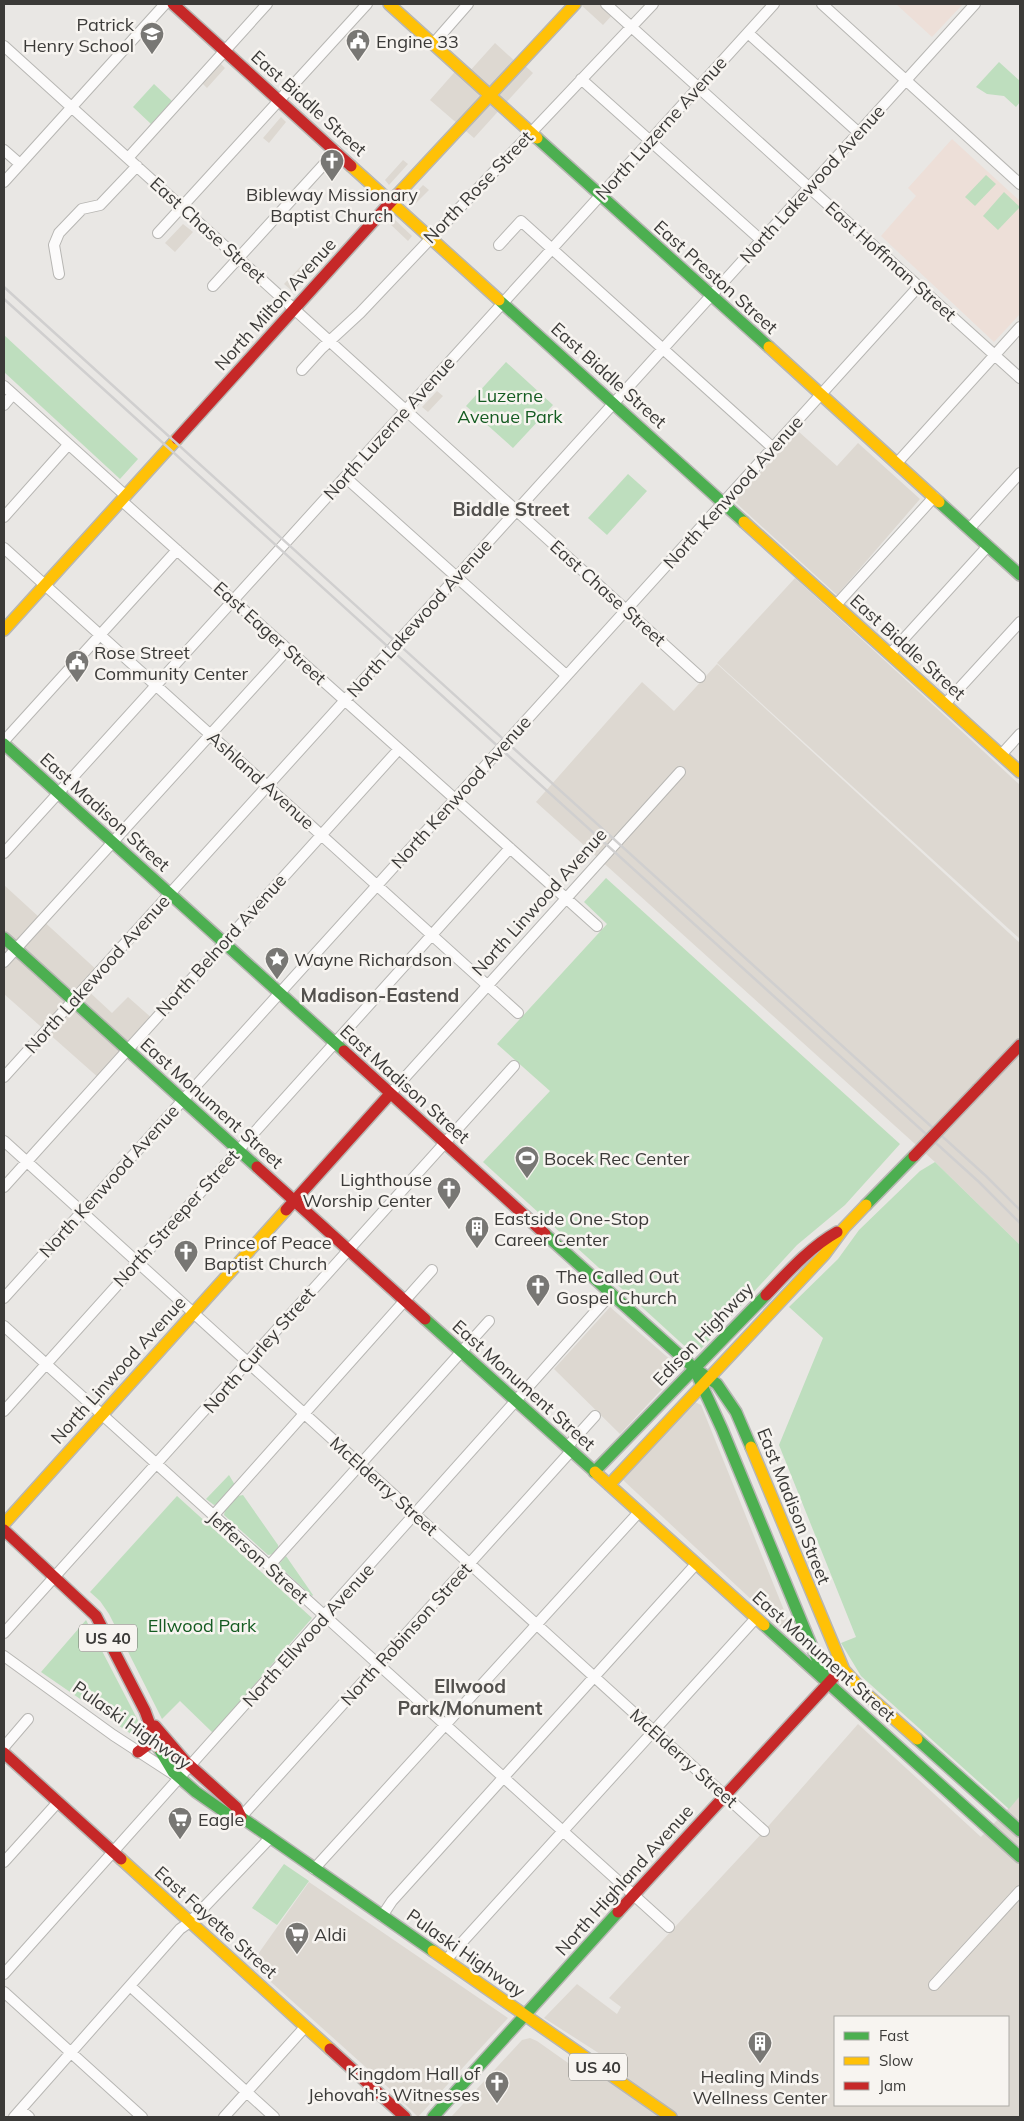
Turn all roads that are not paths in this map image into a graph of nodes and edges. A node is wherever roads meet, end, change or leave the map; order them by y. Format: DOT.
graph roads {
  1 [pos="165,4"];
  2 [pos="173,4"];
  3 [pos="267,4"];
  4 [pos="367,4"];
  5 [pos="389,4"];
  6 [pos="468,4"];
  7 [pos="575,4"];
  8 [pos="606,4"];
  9 [pos="653,4"];
  10 [pos="774,4"];
  11 [pos="822,4"];
  12 [pos="975,4"];
  13 [pos="631,27"];
  14 [pos="748,33"];
  15 [pos="433,44"];
  16 [pos="4,46"];
  17 [pos="225,50"];
  18 [pos="581,79"];
  19 [pos="906,80"];
  20 [pos="698,87"];
  21 [pos="491,96"];
  22 [pos="280,100"];
  23 [pos="71,107"];
  24 [pos="530,132"];
  25 [pos="859,133"];
  26 [pos="650,140"];
  27 [pos="4,150"];
  28 [pos="336,151"];
  29 [pos="128,158"];
  30 [pos="20,164"];
  31 [pos="137,166"];
  32 [pos="4,182"];
  33 [pos="1020,183"];
  34 [pos="809,187"];
  35 [pos="600,196"];
  36 [pos="391,201"];
  37 [pos="182,208"];
  38 [pos="158,233"];
  39 [pos="430,237"];
  40 [pos="761,240"];
  41 [pos="499,245"];
  42 [pos="552,249"];
  43 [pos="239,258"];
  44 [pos="59,274"];
  45 [pos="213,286"];
  46 [pos="919,286"];
  47 [pos="711,296"];
  48 [pos="502,302"];
  49 [pos="294,309"];
  50 [pos="1020,327"];
  51 [pos="330,342"];
  52 [pos="663,349"];
  53 [pos="995,355"];
  54 [pos="302,370"];
  55 [pos="1020,378"];
  56 [pos="4,386"];
  57 [pos="13,394"];
  58 [pos="821,395"];
  59 [pos="614,403"];
  60 [pos="4,405"];
  61 [pos="406,410"];
  62 [pos="68,445"];
  63 [pos="773,448"];
  64 [pos="897,462"];
  65 [pos="1020,473"];
  66 [pos="345,477"];
  67 [pos="934,497"];
  68 [pos="124,498"];
  69 [pos="724,503"];
  70 [pos="516,511"];
  71 [pos="4,517"];
  72 [pos="970,529"];
  73 [pos="988,546"];
  74 [pos="4,548"];
  75 [pos="177,550"];
  76 [pos="1020,575"];
  77 [pos="456,577"];
  78 [pos="45,585"];
  79 [pos="233,600"];
  80 [pos="836,606"];
  81 [pos="626,611"];
  82 [pos="1020,622"];
  83 [pos="4,630"];
  84 [pos="100,635"];
  85 [pos="288,649"];
  86 [pos="890,654"];
  87 [pos="566,675"];
  88 [pos="700,677"];
  89 [pos="156,685"];
  90 [pos="344,700"];
  91 [pos="946,704"];
  92 [pos="210,734"];
  93 [pos="1020,734"];
  94 [pos="4,742"];
  95 [pos="399,749"];
  96 [pos="1001,755"];
  97 [pos="680,772"];
  98 [pos="1020,772"];
  99 [pos="267,786"];
  100 [pos="58,793"];
  101 [pos="454,799"];
  102 [pos="321,835"];
  103 [pos="112,842"];
  104 [pos="510,848"];
  105 [pos="4,853"];
  106 [pos="376,885"];
  107 [pos="169,894"];
  108 [pos="566,899"];
  109 [pos="597,926"];
  110 [pos="432,935"];
  111 [pos="4,938"];
  112 [pos="224,943"];
  113 [pos="16,949"];
  114 [pos="4,962"];
  115 [pos="488,985"];
  116 [pos="279,993"];
  117 [pos="73,1000"];
  118 [pos="518,1013"];
  119 [pos="333,1043"];
  120 [pos="1020,1045"];
  121 [pos="127,1049"];
  122 [pos="514,1066"];
  123 [pos="4,1077"];
  124 [pos="390,1094"];
  125 [pos="183,1100"];
  126 [pos="4,1141"];
  127 [pos="444,1143"];
  128 [pos="238,1150"];
  129 [pos="26,1162"];
  130 [pos="4,1187"];
  131 [pos="294,1201"];
  132 [pos="82,1212"];
  133 [pos="844,1228"];
  134 [pos="348,1250"];
  135 [pos="137,1262"];
  136 [pos="432,1270"];
  137 [pos="611,1294"];
  138 [pos="4,1298"];
  139 [pos="405,1300"];
  140 [pos="193,1313"];
  141 [pos="488,1321"];
  142 [pos="4,1326"];
  143 [pos="461,1352"];
  144 [pos="45,1364"];
  145 [pos="249,1364"];
  146 [pos="694,1368"];
  147 [pos="706,1380"];
  148 [pos="516,1401"];
  149 [pos="4,1411"];
  150 [pos="304,1414"];
  151 [pos="102,1415"];
  152 [pos="595,1416"];
  153 [pos="569,1449"];
  154 [pos="360,1464"];
  155 [pos="157,1465"];
  156 [pos="594,1472"];
  157 [pos="608,1485"];
  158 [pos="639,1512"];
  159 [pos="415,1515"];
  160 [pos="213,1516"];
  161 [pos="4,1524"];
  162 [pos="4,1530"];
  163 [pos="470,1564"];
  164 [pos="696,1564"];
  165 [pos="269,1566"];
  166 [pos="55,1576"];
  167 [pos="324,1616"];
  168 [pos="756,1618"];
  169 [pos="536,1624"];
  170 [pos="4,1633"];
  171 [pos="4,1656"];
  172 [pos="378,1665"];
  173 [pos="844,1670"];
  174 [pos="594,1677"];
  175 [pos="827,1682"];
  176 [pos="144,1712"];
  177 [pos="28,1719"];
  178 [pos="445,1725"];
  179 [pos="654,1731"];
  180 [pos="154,1740"];
  181 [pos="4,1747"];
  182 [pos="138,1752"];
  183 [pos="4,1753"];
  184 [pos="190,1766"];
  185 [pos="180,1778"];
  186 [pos="503,1778"];
  187 [pos="220,1792"];
  188 [pos="725,1795"];
  189 [pos="58,1802"];
  190 [pos="241,1817"];
  191 [pos="562,1831"];
  192 [pos="764,1831"];
  193 [pos="1020,1831"];
  194 [pos="270,1838"];
  195 [pos="113,1852"];
  196 [pos="1020,1857"];
  197 [pos="4,1862"];
  198 [pos="314,1869"];
  199 [pos="1020,1891"];
  200 [pos="634,1896"];
  201 [pos="382,1916"];
  202 [pos="190,1922"];
  203 [pos="669,1928"];
  204 [pos="446,1960"];
  205 [pos="4,1974"];
  206 [pos="934,1985"];
  207 [pos="130,1986"];
  208 [pos="4,1992"];
  209 [pos="526,2016"];
  210 [pos="305,2027"];
  211 [pos="71,2053"];
  212 [pos="246,2092"];
  213 [pos="18,2114"];
  214 [pos="29,2117"];
  215 [pos="142,2117"];
  216 [pos="224,2117"];
  217 [pos="274,2117"];
  218 [pos="405,2117"];
  219 [pos="433,2117"];
  220 [pos="671,2117"];
  1 -- 23 [label="street"];
  2 -- 17 [label="main road, East Biddle Street"];
  3 -- 17 [label="street"];
  4 -- 22 [label="street"];
  5 -- 15 [label="main road, East Preston Street"];
  6 -- 15 [label="street"];
  7 -- 21 [label="main road, North Milton Avenue"];
  8 -- 13 [label="street, East Hoffman Street"];
  9 -- 13 [label="street, North Rose Street"];
  10 -- 14 [label="street, North Luzerne Avenue"];
  11 -- 19 [label="street"];
  12 -- 19 [label="street, North Lakewood Avenue"];
  13 -- 18 [label="street, North Rose Street"];
  13 -- 20 [label="street, East Hoffman Street"];
  14 -- 20 [label="street, North Luzerne Avenue"];
  14 -- 25 [label="street"];
  15 -- 21 [label="main road, East Preston Street"];
  16 -- 23 [label="street, East Chase Street"];
  17 -- 22 [label="main road, East Biddle Street"];
  17 -- 29 [label="street"];
  18 -- 24 [label="street, North Rose Street"];
  18 -- 26 [label="street"];
  19 -- 25 [label="street, North Lakewood Avenue"];
  19 -- 33 [label="street"];
  20 -- 26 [label="street, North Luzerne Avenue"];
  20 -- 34 [label="street, East Hoffman Street"];
  21 -- 24 [label="main road, East Preston Street"];
  21 -- 36 [label="main road, North Milton Avenue"];
  22 -- 28 [label="main road, East Biddle Street"];
  22 -- 37 [label="street"];
  23 -- 29 [label="street, East Chase Street"];
  23 -- 30 [label="street"];
  24 -- 35 [label="main road, East Preston Street"];
  24 -- 39 [label="street, North Rose Street"];
  25 -- 34 [label="street, North Lakewood Avenue"];
  26 -- 35 [label="street, North Luzerne Avenue"];
  26 -- 40 [label="street"];
  27 -- 30 [label="street"];
  28 -- 36 [label="main road, East Biddle Street"];
  28 -- 43 [label="street"];
  29 -- 31 [label="street, East Chase Street"];
  30 -- 32 [label="street"];
  31 -- 37 [label="street, East Chase Street"];
  31 -- 44 [label="street"];
  34 -- 40 [label="street, North Lakewood Avenue"];
  34 -- 46 [label="street, East Hoffman Street"];
  35 -- 42 [label="street, North Luzerne Avenue"];
  35 -- 47 [label="main road, East Preston Street"];
  36 -- 39 [label="main road, East Biddle Street"];
  36 -- 49 [label="main road, North Milton Avenue"];
  37 -- 38 [label="street"];
  37 -- 43 [label="street, East Chase Street"];
  39 -- 48 [label="main road, East Biddle Street"];
  39 -- 51 [label="street, North Rose Street"];
  40 -- 47 [label="street, North Lakewood Avenue"];
  41 -- 42 [label="street"];
  42 -- 48 [label="street, North Luzerne Avenue"];
  42 -- 52 [label="street"];
  43 -- 45 [label="street"];
  43 -- 49 [label="street, East Chase Street"];
  46 -- 53 [label="street, East Hoffman Street"];
  46 -- 58 [label="street, North Kenwood Avenue"];
  47 -- 52 [label="street, North Lakewood Avenue"];
  47 -- 58 [label="main road, East Preston Street"];
  48 -- 59 [label="main road, East Biddle Street"];
  48 -- 61 [label="street, North Luzerne Avenue"];
  49 -- 51 [label="street, East Chase Street"];
  49 -- 68 [label="main road, North Milton Avenue"];
  50 -- 53 [label="street"];
  51 -- 54 [label="street, North Rose Street"];
  51 -- 61 [label="street, East Chase Street"];
  52 -- 59 [label="street, North Lakewood Avenue"];
  52 -- 63 [label="street"];
  53 -- 55 [label="street, East Hoffman Street"];
  53 -- 64 [label="street"];
  56 -- 57 [label="street, East Eager Street"];
  57 -- 60 [label="street"];
  57 -- 62 [label="street, East Eager Street"];
  58 -- 63 [label="street, North Kenwood Avenue"];
  58 -- 64 [label="main road, East Preston Street"];
  59 -- 69 [label="main road, East Biddle Street"];
  59 -- 70 [label="street, North Lakewood Avenue"];
  61 -- 66 [label="street, North Luzerne Avenue"];
  61 -- 70 [label="street, East Chase Street"];
  62 -- 68 [label="street, East Eager Street"];
  62 -- 71 [label="street"];
  63 -- 69 [label="street, North Kenwood Avenue"];
  64 -- 67 [label="main road, East Preston Street"];
  65 -- 72 [label="street"];
  66 -- 77 [label="street"];
  66 -- 79 [label="street, North Luzerne Avenue"];
  67 -- 72 [label="main road, East Preston Street"];
  67 -- 80 [label="street"];
  68 -- 75 [label="street, East Eager Street"];
  68 -- 78 [label="main road, North Milton Avenue"];
  69 -- 80 [label="main road, East Biddle Street"];
  69 -- 81 [label="street, North Kenwood Avenue"];
  70 -- 77 [label="street, North Lakewood Avenue"];
  70 -- 81 [label="street, East Chase Street"];
  72 -- 73 [label="main road, East Preston Street"];
  73 -- 76 [label="main road, East Preston Street"];
  73 -- 86 [label="street"];
  74 -- 78 [label="street, Ashland Avenue"];
  75 -- 79 [label="street, East Eager Street"];
  75 -- 84 [label="street"];
  77 -- 87 [label="street"];
  77 -- 90 [label="street, North Lakewood Avenue"];
  78 -- 83 [label="main road, North Milton Avenue"];
  78 -- 84 [label="street, Ashland Avenue"];
  79 -- 85 [label="street, East Eager Street"];
  79 -- 89 [label="street, North Luzerne Avenue"];
  80 -- 86 [label="main road, East Biddle Street"];
  81 -- 87 [label="street, North Kenwood Avenue"];
  81 -- 88 [label="street, East Chase Street"];
  82 -- 91 [label="street"];
  84 -- 89 [label="street, Ashland Avenue"];
  84 -- 94 [label="street"];
  85 -- 90 [label="street, East Eager Street"];
  85 -- 92 [label="street"];
  86 -- 91 [label="main road, East Biddle Street"];
  87 -- 101 [label="street, North Kenwood Avenue"];
  89 -- 92 [label="street, Ashland Avenue"];
  89 -- 100 [label="street, North Luzerne Avenue"];
  90 -- 95 [label="street, East Eager Street"];
  90 -- 99 [label="street, North Lakewood Avenue"];
  91 -- 96 [label="main road, East Biddle Street"];
  92 -- 99 [label="street, Ashland Avenue"];
  92 -- 103 [label="street"];
  93 -- 96 [label="street"];
  94 -- 100 [label="main road, East Madison Street"];
  95 -- 101 [label="street, East Eager Street"];
  95 -- 102 [label="street, North Belnord Avenue"];
  96 -- 98 [label="main road, East Biddle Street"];
  97 -- 108 [label="street, North Linwood Avenue"];
  99 -- 102 [label="street, Ashland Avenue"];
  99 -- 107 [label="street, North Lakewood Avenue"];
  100 -- 103 [label="main road, East Madison Street"];
  100 -- 105 [label="street, North Luzerne Avenue"];
  101 -- 104 [label="street, East Eager Street"];
  101 -- 106 [label="street, North Kenwood Avenue"];
  102 -- 106 [label="street, Ashland Avenue"];
  102 -- 112 [label="street, North Belnord Avenue"];
  103 -- 107 [label="main road, East Madison Street"];
  103 -- 113 [label="street"];
  104 -- 108 [label="street, East Eager Street"];
  104 -- 110 [label="street, North Streeper Street"];
  106 -- 110 [label="street, Ashland Avenue"];
  106 -- 116 [label="street, North Kenwood Avenue"];
  107 -- 112 [label="main road, East Madison Street"];
  107 -- 117 [label="street, North Lakewood Avenue"];
  108 -- 109 [label="street, East Eager Street"];
  108 -- 115 [label="street, North Linwood Avenue"];
  110 -- 115 [label="street, Ashland Avenue"];
  110 -- 119 [label="street, North Streeper Street"];
  111 -- 113 [label="main road, East Monument Street"];
  112 -- 116 [label="main road, East Madison Street"];
  112 -- 121 [label="street, North Belnord Avenue"];
  113 -- 114 [label="street"];
  113 -- 117 [label="main road, East Monument Street"];
  115 -- 118 [label="street, Ashland Avenue"];
  115 -- 124 [label="street, North Linwood Avenue"];
  116 -- 119 [label="main road, East Madison Street"];
  116 -- 125 [label="street, North Kenwood Avenue"];
  117 -- 121 [label="main road, East Monument Street"];
  117 -- 123 [label="street, North Lakewood Avenue"];
  119 -- 124 [label="main road, East Madison Street"];
  119 -- 128 [label="street, North Streeper Street"];
  120 -- 133 [label="main road, Edison Highway, bridge"];
  121 -- 125 [label="main road, East Monument Street"];
  121 -- 129 [label="street, North Belnord Avenue"];
  122 -- 127 [label="street, North Curley Street"];
  124 -- 127 [label="main road, East Madison Street"];
  124 -- 131 [label="main road, North Linwood Avenue"];
  125 -- 128 [label="main road, East Monument Street"];
  125 -- 132 [label="street, North Kenwood Avenue"];
  126 -- 129 [label="street, McElderry Street"];
  127 -- 134 [label="street, North Curley Street"];
  127 -- 137 [label="main road, East Madison Street"];
  128 -- 131 [label="main road, East Monument Street"];
  128 -- 135 [label="street, North Streeper Street"];
  129 -- 130 [label="street, North Belnord Avenue"];
  129 -- 132 [label="street, McElderry Street"];
  131 -- 134 [label="main road, East Monument Street"];
  131 -- 140 [label="main road, North Linwood Avenue"];
  132 -- 135 [label="street, McElderry Street"];
  132 -- 138 [label="street, North Kenwood Avenue"];
  133 -- 146 [label="main road, Edison Highway"];
  133 -- 147 [label="main road, Edison Highway"];
  134 -- 139 [label="main road, East Monument Street"];
  134 -- 145 [label="street, North Curley Street"];
  135 -- 140 [label="street, McElderry Street"];
  135 -- 144 [label="street, North Streeper Street"];
  136 -- 139 [label="street"];
  137 -- 146 [label="main road, East Madison Street"];
  137 -- 148 [label="street, North Ellwood Avenue"];
  139 -- 143 [label="main road, East Monument Street"];
  139 -- 150 [label="street"];
  140 -- 145 [label="street, McElderry Street"];
  140 -- 151 [label="main road, North Linwood Avenue"];
  141 -- 143 [label="street"];
  142 -- 144 [label="street, Jefferson Street"];
  143 -- 148 [label="main road, East Monument Street"];
  143 -- 154 [label="street"];
  144 -- 149 [label="street, North Streeper Street"];
  144 -- 151 [label="street, Jefferson Street"];
  145 -- 150 [label="street, McElderry Street"];
  145 -- 155 [label="street, North Curley Street"];
  146 -- 147 [label="main road, East Madison Street"];
  146 -- 156 [label="main road, Edison Highway"];
  147 -- 157 [label="main road, Edison Highway"];
  147 -- 173 [label="main road, East Madison Street"];
  147 -- 175 [label="main road"];
  148 -- 153 [label="main road, East Monument Street"];
  148 -- 159 [label="street, North Ellwood Avenue"];
  150 -- 154 [label="street, McElderry Street"];
  150 -- 160 [label="street"];
  151 -- 155 [label="street, Jefferson Street"];
  151 -- 161 [label="main road, North Linwood Avenue"];
  152 -- 153 [label="street, North Robinson Street"];
  153 -- 156 [label="main road, East Monument Street"];
  153 -- 163 [label="street, North Robinson Street"];
  154 -- 159 [label="street, McElderry Street"];
  154 -- 165 [label="street"];
  155 -- 160 [label="street, Jefferson Street"];
  155 -- 166 [label="street, North Curley Street"];
  156 -- 157 [label="main road, East Monument Street"];
  157 -- 158 [label="main road, East Monument Street"];
  158 -- 164 [label="main road, East Monument Street"];
  158 -- 169 [label="street"];
  159 -- 163 [label="street, McElderry Street"];
  159 -- 167 [label="street, North Ellwood Avenue"];
  160 -- 165 [label="street, Jefferson Street"];
  162 -- 166 [label="main road, US 40"];
  163 -- 169 [label="street, McElderry Street"];
  163 -- 172 [label="street, North Robinson Street"];
  164 -- 168 [label="main road, East Monument Street"];
  164 -- 174 [label="street"];
  165 -- 167 [label="street, Jefferson Street"];
  166 -- 170 [label="street, North Curley Street"];
  166 -- 176 [label="main road, US 40"];
  167 -- 172 [label="street, Jefferson Street"];
  167 -- 184 [label="street, North Ellwood Avenue"];
  168 -- 175 [label="main road, East Monument Street"];
  168 -- 179 [label="street"];
  169 -- 174 [label="street, McElderry Street"];
  169 -- 178 [label="street"];
  171 -- 182 [label="street, Pulaski Highway"];
  172 -- 178 [label="street, Jefferson Street"];
  172 -- 190 [label="street, North Robinson Street"];
  173 -- 175 [label="main road, North Highland Avenue"];
  173 -- 193 [label="main road, East Monument Street"];
  174 -- 179 [label="street, McElderry Street"];
  174 -- 186 [label="street"];
  175 -- 188 [label="main road, North Highland Avenue"];
  175 -- 196 [label="main road, East Monument Street"];
  176 -- 180 [label="main road, US 40"];
  176 -- 184 [label="main road, US 40"];
  177 -- 181 [label="street"];
  178 -- 186 [label="street, Jefferson Street"];
  178 -- 198 [label="street"];
  179 -- 188 [label="street, McElderry Street"];
  179 -- 191 [label="street"];
  180 -- 182 [label="main road"];
  180 -- 185 [label="main road, US 40"];
  182 -- 185 [label="street, Pulaski Highway"];
  183 -- 189 [label="main road, East Fayette Street"];
  184 -- 185 [label="street, North Ellwood Avenue"];
  184 -- 187 [label="main road, Pulaski Highway / US 40"];
  185 -- 187 [label="main road"];
  185 -- 190 [label="main road, Pulaski Highway / US 40"];
  185 -- 195 [label="street, North Ellwood Avenue"];
  186 -- 191 [label="street, Jefferson Street"];
  186 -- 201 [label="street"];
  187 -- 190 [label="main road, Pulaski Highway / US 40"];
  188 -- 192 [label="street, McElderry Street"];
  188 -- 200 [label="main road, North Highland Avenue"];
  189 -- 195 [label="main road, East Fayette Street"];
  189 -- 197 [label="street"];
  190 -- 194 [label="main road, Pulaski Highway / US 40"];
  191 -- 200 [label="street, Jefferson Street"];
  191 -- 204 [label="street"];
  194 -- 198 [label="main road, Pulaski Highway / US 40"];
  194 -- 202 [label="street"];
  195 -- 202 [label="main road, East Fayette Street"];
  195 -- 205 [label="street, North Ellwood Avenue"];
  198 -- 201 [label="main road, Pulaski Highway / US 40"];
  199 -- 206 [label="street"];
  200 -- 203 [label="street, Jefferson Street"];
  200 -- 209 [label="main road, North Highland Avenue"];
  201 -- 204 [label="main road, Pulaski Highway / US 40"];
  202 -- 207 [label="street"];
  202 -- 210 [label="main road, East Fayette Street"];
  204 -- 209 [label="main road, Pulaski Highway / US 40"];
  207 -- 211 [label="street"];
  207 -- 212 [label="street"];
  208 -- 211 [label="street"];
  209 -- 219 [label="main road, North Highland Avenue"];
  209 -- 220 [label="main road, Pulaski Highway / US 40"];
  210 -- 212 [label="street"];
  210 -- 218 [label="main road, East Fayette Street"];
  211 -- 213 [label="street"];
  211 -- 215 [label="street"];
  212 -- 216 [label="street"];
  212 -- 217 [label="street"];
  213 -- 214 [label="street"];
}
